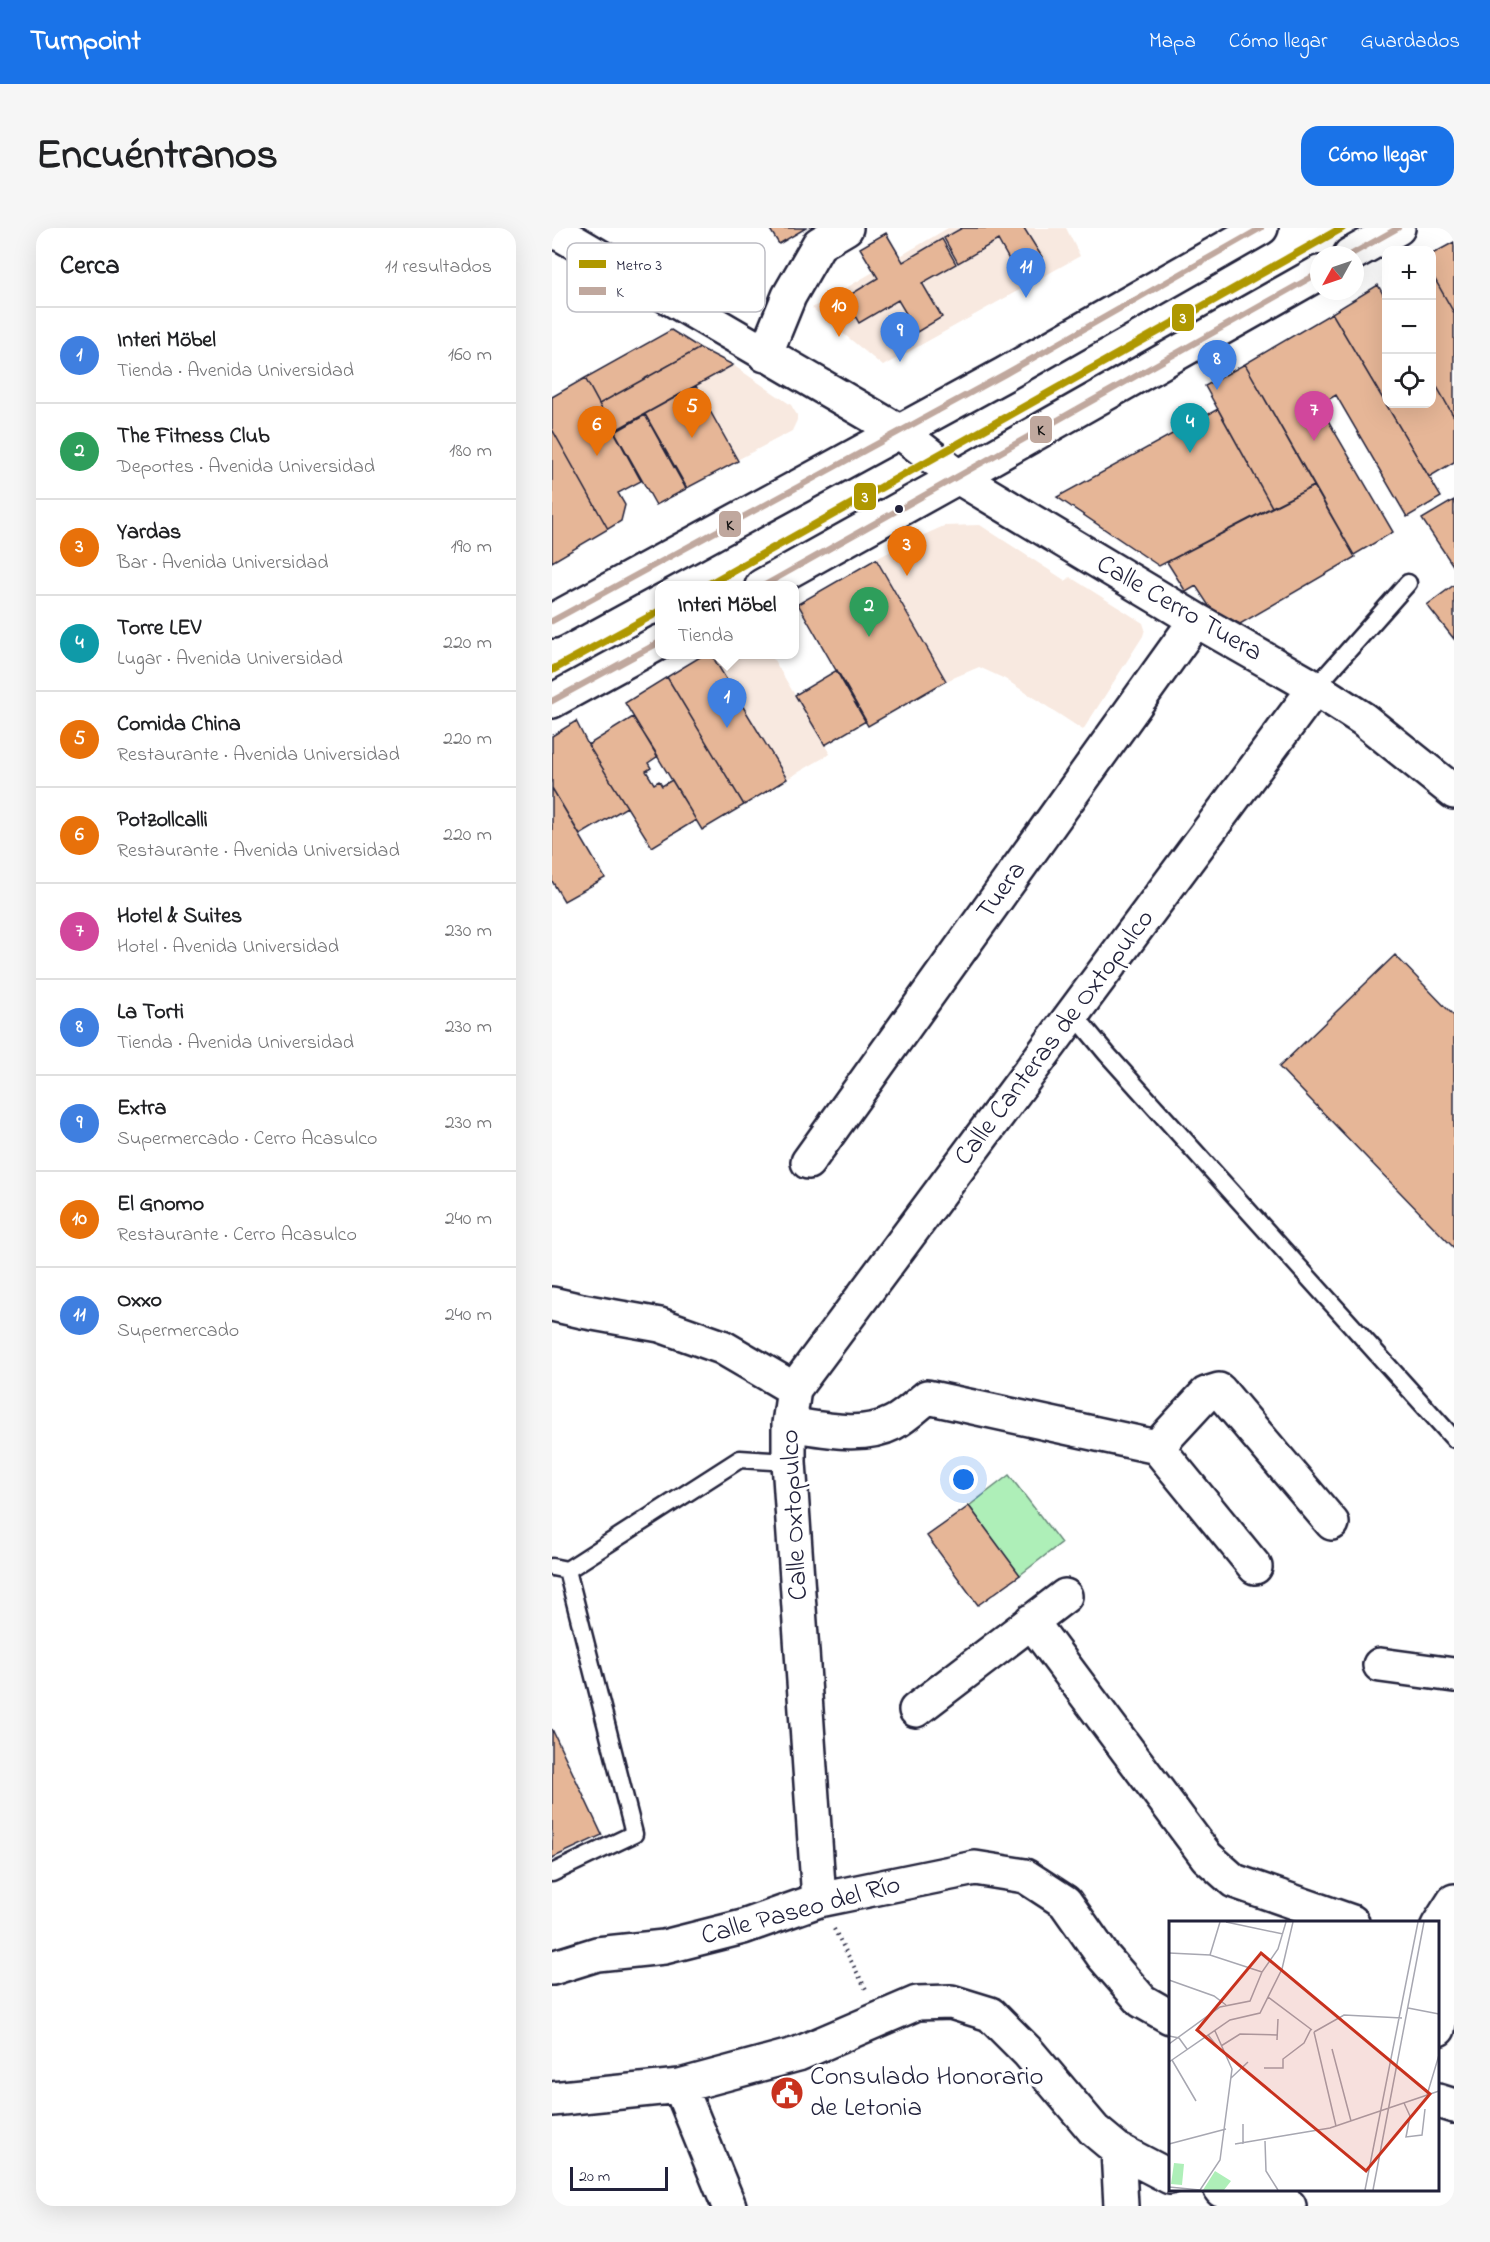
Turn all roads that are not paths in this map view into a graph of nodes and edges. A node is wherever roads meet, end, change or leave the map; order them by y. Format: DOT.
graph roads {
  1 [pos="846,228"];
  2 [pos="1260,228"];
  3 [pos="1398,228"];
  4 [pos="1364,247"];
  5 [pos="1310,278"];
  6 [pos="685,312"];
  7 [pos="765,355"];
  8 [pos="900,432"];
  9 [pos="958,477"];
  10 [pos="769,581"];
  11 [pos="1408,583"];
  12 [pos="1196,620"];
  13 [pos="552,621"];
  14 [pos="655,645"];
  15 [pos="1315,688"];
  16 [pos="552,701"];
  17 [pos="1454,792"];
  18 [pos="1073,1013"];
  19 [pos="808,1162"];
  20 [pos="552,1304"];
  21 [pos="794,1389"];
  22 [pos="789,1424"];
  23 [pos="1454,1439"];
  24 [pos="1157,1447"];
  25 [pos="789,1462"];
  26 [pos="1332,1523"];
  27 [pos="1255,1567"];
  28 [pos="559,1568"];
  29 [pos="1065,1596"];
  30 [pos="1031,1621"];
  31 [pos="1380,1665"];
  32 [pos="1454,1675"];
  33 [pos="916,1710"];
  34 [pos="552,1873"];
  35 [pos="819,1900"];
  36 [pos="1454,1901"];
  37 [pos="1346,1921"];
  38 [pos="1439,1923"];
  39 [pos="1447,1947"];
  40 [pos="552,1968"];
  41 [pos="1439,2013"];
  42 [pos="1169,2016"];
  43 [pos="680,2086"];
  44 [pos="552,2099"];
  45 [pos="1439,2102"];
  46 [pos="1454,2106"];
  47 [pos="1118,2150"];
  48 [pos="1169,2176"];
  49 [pos="1225,2191"];
  50 [pos="729,2206"];
  51 [pos="1121,2206"];
  52 [pos="1289,2206"];
  1 -- 7 [label="street"];
  2 -- 8 [label="street"];
  3 -- 4 [label="street"];
  5 -- 9 [label="street"];
  6 -- 7 [label="street, Calle Cerro Tuera"];
  7 -- 8 [label="street, Calle Cerro Tuera"];
  8 -- 9 [label="street, Calle Cerro Tuera"];
  8 -- 13 [label="street"];
  9 -- 10 [label="street"];
  9 -- 12 [label="street, Calle Cerro Tuera"];
  11 -- 15 [label="lane"];
  12 -- 15 [label="street, Calle Cerro Tuera"];
  12 -- 19 [label="street, Tuera"];
  14 -- 16 [label="street"];
  15 -- 17 [label="street, Calle Cerro Tuera"];
  15 -- 18 [label="street, Calle Canteras de Oxtopulco"];
  18 -- 21 [label="street, Calle Canteras de Oxtopulco"];
  18 -- 23 [label="lane"];
  20 -- 21 [label="street"];
  21 -- 22 [label="street, Calle Oxtopulco"];
  22 -- 24 [label="street"];
  22 -- 25 [label="street, Calle Oxtopulco"];
  24 -- 26 [label="street"];
  24 -- 27 [label="street"];
  25 -- 28 [label="lane"];
  25 -- 35 [label="street, Calle Oxtopulco"];
  28 -- 34 [label="lane"];
  29 -- 30 [label="street"];
  30 -- 33 [label="street"];
  30 -- 37 [label="street"];
  31 -- 32 [label="street"];
  35 -- 40 [label="street, Calle Paseo del Río"];
  35 -- 42 [label="street, Calle Paseo del Río"];
  36 -- 38 [label="street"];
  39 -- 41 [label="street"];
  43 -- 44 [label="street"];
  43 -- 47 [label="street"];
  43 -- 50 [label="street"];
  45 -- 46 [label="street"];
  47 -- 48 [label="street"];
  47 -- 51 [label="street"];
  49 -- 52 [label="street"];
}
